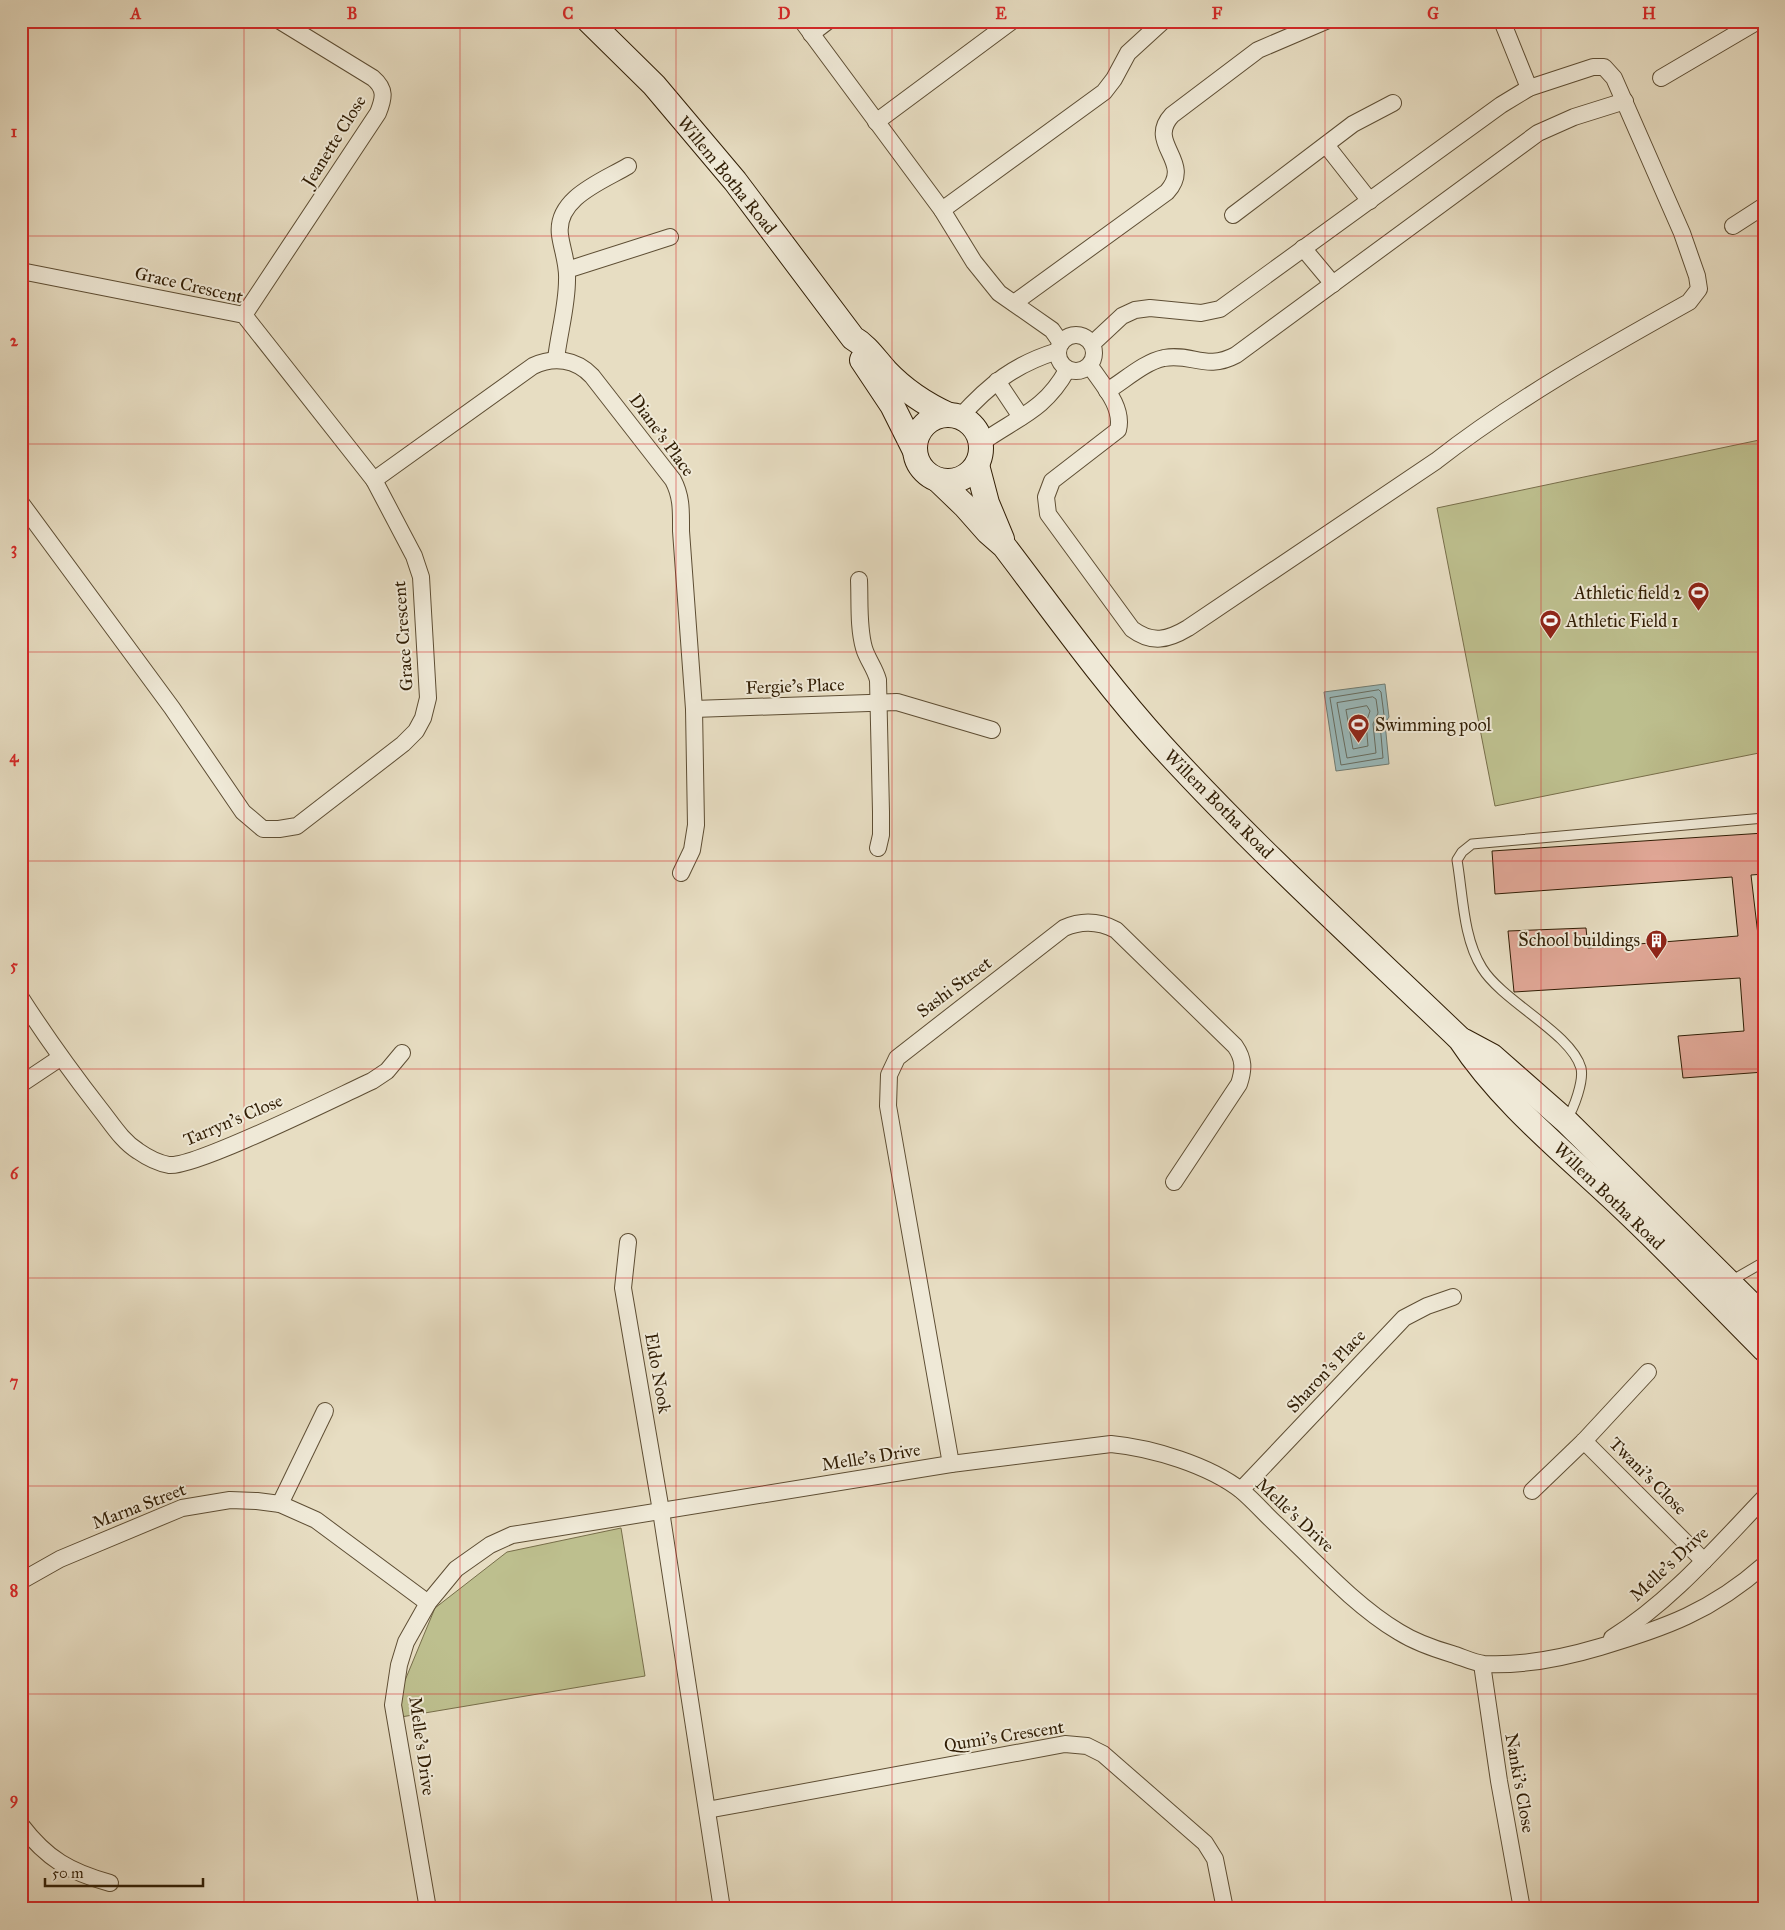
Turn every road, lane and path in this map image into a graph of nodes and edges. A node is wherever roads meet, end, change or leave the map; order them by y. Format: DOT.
graph roads {
  1 [pos="280,21"];
  2 [pos="589,21"];
  3 [pos="828,21"];
  4 [pos="1012,21"];
  5 [pos="1163,21"];
  6 [pos="1326,21"];
  7 [pos="1502,21"];
  8 [pos="1758,21"];
  9 [pos="806,28"];
  10 [pos="1661,78"];
  11 [pos="1529,88"];
  12 [pos="1625,101"];
  13 [pos="1393,103"];
  14 [pos="876,122"];
  15 [pos="1326,145"];
  16 [pos="628,166"];
  17 [pos="1370,201"];
  18 [pos="1764,206"];
  19 [pos="942,210"];
  20 [pos="1233,215"];
  21 [pos="1732,226"];
  22 [pos="670,237"];
  23 [pos="1303,248"];
  24 [pos="567,270"];
  25 [pos="21,271"];
  26 [pos="1333,284"];
  27 [pos="1014,303"];
  28 [pos="244,315"];
  29 [pos="854,338"];
  30 [pos="1092,344"];
  31 [pos="1059,347"];
  32 [pos="556,359"];
  33 [pos="1090,366"];
  34 [pos="1067,370"];
  35 [pos="997,381"];
  36 [pos="1107,392"];
  37 [pos="955,416"];
  38 [pos="1021,417"];
  39 [pos="914,449"];
  40 [pos="979,454"];
  41 [pos="374,480"];
  42 [pos="939,481"];
  43 [pos="21,503"];
  44 [pos="1004,546"];
  45 [pos="858,580"];
  46 [pos="879,703"];
  47 [pos="694,709"];
  48 [pos="992,730"];
  49 [pos="1764,818"];
  50 [pos="878,848"];
  51 [pos="681,873"];
  52 [pos="21,998"];
  53 [pos="1460,1039"];
  54 [pos="402,1053"];
  55 [pos="60,1058"];
  56 [pos="21,1084"];
  57 [pos="1566,1121"];
  58 [pos="1174,1182"];
  59 [pos="628,1242"];
  60 [pos="1764,1262"];
  61 [pos="1728,1282"];
  62 [pos="1453,1297"];
  63 [pos="1764,1317"];
  64 [pos="1764,1349"];
  65 [pos="1648,1372"];
  66 [pos="326,1411"];
  67 [pos="1584,1441"];
  68 [pos="951,1464"];
  69 [pos="1241,1490"];
  70 [pos="1532,1491"];
  71 [pos="1764,1498"];
  72 [pos="280,1504"];
  73 [pos="661,1511"];
  74 [pos="1704,1560"];
  75 [pos="1764,1565"];
  76 [pos="21,1581"];
  77 [pos="428,1603"];
  78 [pos="1593,1649"];
  79 [pos="1482,1664"];
  80 [pos="707,1810"];
  81 [pos="21,1826"];
  82 [pos="110,1883"];
  83 [pos="428,1909"];
  84 [pos="722,1909"];
  85 [pos="1225,1909"];
  86 [pos="1522,1909"];
  1 -- 28 [label="street, Jeanette Close"];
  2 -- 29 [label="street, Willem Botha Road"];
  3 -- 9 [label="street"];
  4 -- 14 [label="street"];
  5 -- 19 [label="street"];
  6 -- 27 [label="street"];
  7 -- 11 [label="street"];
  8 -- 10 [label="street"];
  9 -- 14 [label="street"];
  11 -- 12 [label="street"];
  11 -- 17 [label="street"];
  12 -- 26 [label="street"];
  12 -- 36 [label="street"];
  13 -- 15 [label="street"];
  14 -- 19 [label="street"];
  15 -- 17 [label="street"];
  15 -- 20 [label="street"];
  16 -- 24 [label="street"];
  17 -- 23 [label="street"];
  18 -- 21 [label="street"];
  19 -- 27 [label="street"];
  22 -- 24 [label="street"];
  23 -- 26 [label="street"];
  23 -- 30 [label="street"];
  24 -- 32 [label="street"];
  25 -- 28 [label="street, Grace Crescent"];
  26 -- 36 [label="street"];
  27 -- 31 [label="street"];
  28 -- 41 [label="street, Grace Crescent"];
  29 -- 37 [label="street, Willem Botha Road"];
  29 -- 39 [label="street, Willem Botha Road"];
  30 -- 31 [label="street"];
  30 -- 33 [label="street"];
  31 -- 34 [label="street"];
  31 -- 35 [label="street"];
  32 -- 41 [label="street"];
  32 -- 47 [label="street, Diane's Place"];
  33 -- 34 [label="street"];
  33 -- 36 [label="street"];
  34 -- 38 [label="street"];
  35 -- 37 [label="street"];
  35 -- 38 [label="street"];
  37 -- 39 [label="street"];
  37 -- 40 [label="street"];
  38 -- 40 [label="street"];
  39 -- 42 [label="street"];
  40 -- 42 [label="street"];
  40 -- 44 [label="street, Willem Botha Road"];
  41 -- 43 [label="street, Grace Crescent"];
  42 -- 44 [label="street, Willem Botha Road"];
  44 -- 53 [label="street, Willem Botha Road"];
  45 -- 46 [label="street"];
  46 -- 47 [label="street, Fergie's Place"];
  46 -- 48 [label="street, Fergie's Place"];
  46 -- 50 [label="street"];
  47 -- 51 [label="street, Diane's Place"];
  49 -- 57 [label="lane"];
  52 -- 55 [label="street, Tarryn's Close"];
  53 -- 57 [label="street, Willem Botha Road"];
  53 -- 64 [label="street, Willem Botha Road"];
  54 -- 55 [label="street, Tarryn's Close"];
  55 -- 56 [label="street"];
  57 -- 61 [label="street, Willem Botha Road"];
  58 -- 68 [label="street, Sashi Street"];
  59 -- 73 [label="street, Eldo Nook"];
  60 -- 61 [label="lane"];
  61 -- 63 [label="street, Willem Botha Road"];
  62 -- 69 [label="street, Sharon's Place"];
  65 -- 67 [label="street, Twani's Close"];
  66 -- 72 [label="street"];
  67 -- 70 [label="street, Twani's Close"];
  67 -- 74 [label="street, Twani's Close"];
  68 -- 69 [label="street, Melle's Drive"];
  68 -- 73 [label="street, Melle's Drive"];
  69 -- 79 [label="street, Melle's Drive"];
  71 -- 74 [label="street, Melle's Drive"];
  72 -- 76 [label="street, Marna Street"];
  72 -- 77 [label="street, Marna Street"];
  73 -- 77 [label="street, Melle's Drive"];
  73 -- 80 [label="street"];
  74 -- 78 [label="street, Melle's Drive"];
  75 -- 78 [label="street, Melle's Drive"];
  77 -- 83 [label="street, Melle's Drive"];
  78 -- 79 [label="street, Melle's Drive"];
  79 -- 86 [label="street, Nanki's Close"];
  80 -- 84 [label="street"];
  80 -- 85 [label="street, Qumi's Crescent"];
  81 -- 82 [label="street"];
}
